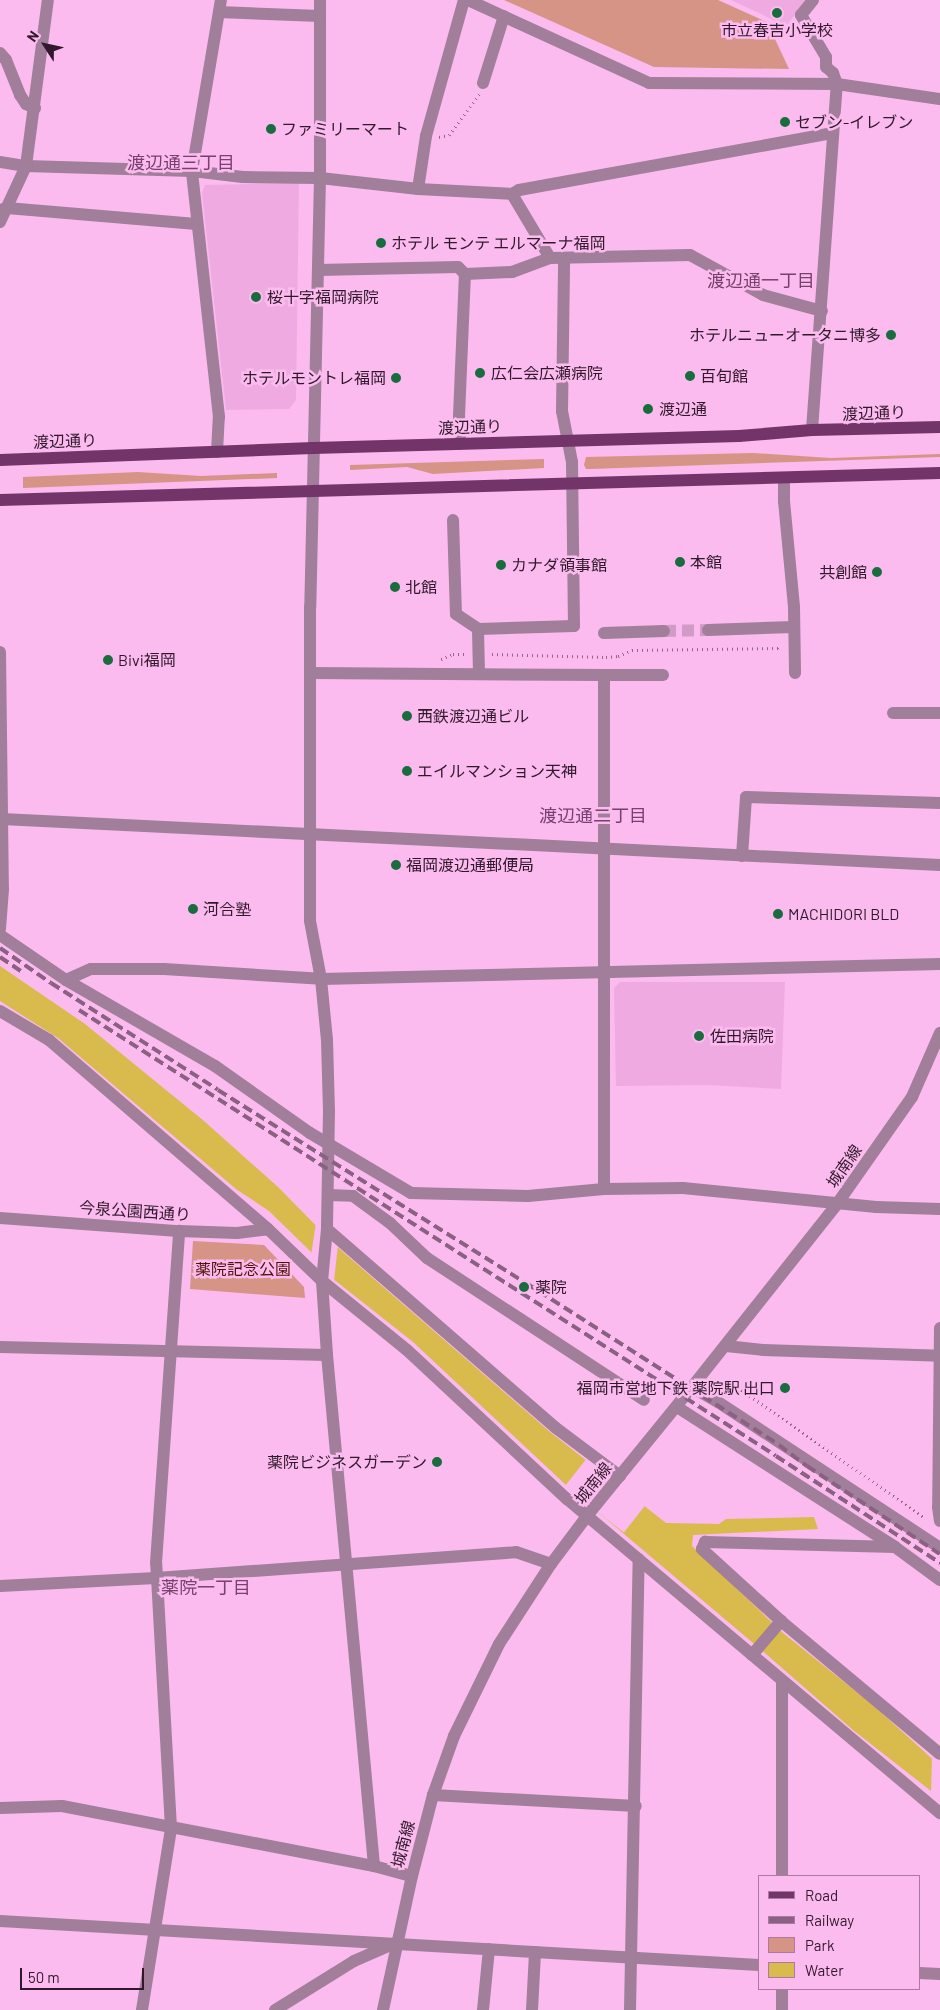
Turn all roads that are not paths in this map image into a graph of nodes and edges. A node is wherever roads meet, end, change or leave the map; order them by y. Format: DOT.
graph roads {
  1 [pos="48,0"];
  2 [pos="320,0"];
  3 [pos="464,0"];
  4 [pos="468,0"];
  5 [pos="813,0"];
  6 [pos="220,6"];
  7 [pos="320,16"];
  8 [pos="504,16"];
  9 [pos="0,53"];
  10 [pos="483,84"];
  11 [pos="837,84"];
  12 [pos="940,99"];
  13 [pos="35,108"];
  14 [pos="832,133"];
  15 [pos="0,162"];
  16 [pos="26,166"];
  17 [pos="192,171"];
  18 [pos="320,178"];
  19 [pos="418,188"];
  20 [pos="512,194"];
  21 [pos="4,209"];
  22 [pos="0,222"];
  23 [pos="196,224"];
  24 [pos="550,258"];
  25 [pos="564,259"];
  26 [pos="318,270"];
  27 [pos="465,274"];
  28 [pos="822,311"];
  29 [pos="940,427"];
  30 [pos="812,430"];
  31 [pos="567,441"];
  32 [pos="460,444"];
  33 [pos="313,448"];
  34 [pos="217,452"];
  35 [pos="0,460"];
  36 [pos="940,473"];
  37 [pos="784,478"];
  38 [pos="572,483"];
  39 [pos="312,491"];
  40 [pos="0,500"];
  41 [pos="453,520"];
  42 [pos="789,627"];
  43 [pos="478,629"];
  44 [pos="664,630"];
  45 [pos="708,630"];
  46 [pos="604,632"];
  47 [pos="0,652"];
  48 [pos="310,672"];
  49 [pos="795,673"];
  50 [pos="479,674"];
  51 [pos="663,675"];
  52 [pos="604,676"];
  53 [pos="940,712"];
  54 [pos="893,713"];
  55 [pos="940,803"];
  56 [pos="2,819"];
  57 [pos="310,834"];
  58 [pos="605,849"];
  59 [pos="742,856"];
  60 [pos="940,865"];
  61 [pos="0,929"];
  62 [pos="0,935"];
  63 [pos="940,964"];
  64 [pos="605,971"];
  65 [pos="321,979"];
  66 [pos="66,980"];
  67 [pos="0,1011"];
  68 [pos="940,1033"];
  69 [pos="328,1144"];
  70 [pos="604,1189"];
  71 [pos="328,1195"];
  72 [pos="837,1204"];
  73 [pos="940,1209"];
  74 [pos="0,1218"];
  75 [pos="268,1229"];
  76 [pos="327,1230"];
  77 [pos="179,1231"];
  78 [pos="322,1275"];
  79 [pos="940,1328"];
  80 [pos="726,1346"];
  81 [pos="0,1347"];
  82 [pos="170,1352"];
  83 [pos="326,1355"];
  84 [pos="940,1356"];
  85 [pos="692,1387"];
  86 [pos="644,1400"];
  87 [pos="677,1407"];
  88 [pos="618,1478"];
  89 [pos="590,1512"];
  90 [pos="939,1513"];
  91 [pos="895,1547"];
  92 [pos="940,1548"];
  93 [pos="639,1559"];
  94 [pos="346,1564"];
  95 [pos="551,1564"];
  96 [pos="156,1578"];
  97 [pos="940,1580"];
  98 [pos="0,1586"];
  99 [pos="779,1622"];
  100 [pos="755,1652"];
  101 [pos="782,1681"];
  102 [pos="940,1754"];
  103 [pos="433,1795"];
  104 [pos="636,1806"];
  105 [pos="0,1808"];
  106 [pos="940,1813"];
  107 [pos="171,1828"];
  108 [pos="374,1866"];
  109 [pos="782,1875"];
  110 [pos="412,1876"];
  111 [pos="0,1921"];
  112 [pos="154,1929"];
  113 [pos="398,1942"];
  114 [pos="488,1949"];
  115 [pos="535,1952"];
  116 [pos="631,1958"];
  117 [pos="758,1965"];
  118 [pos="920,1973"];
  119 [pos="940,1974"];
  120 [pos="782,1990"];
  121 [pos="142,2010"];
  122 [pos="275,2010"];
  123 [pos="383,2010"];
  124 [pos="483,2010"];
  125 [pos="532,2010"];
  126 [pos="630,2010"];
  127 [pos="782,2010"];
  1 -- 13 [label="street"];
  2 -- 7 [label="street"];
  3 -- 19 [label="street"];
  4 -- 8 [label="street"];
  5 -- 11 [label="street"];
  6 -- 7 [label="street"];
  6 -- 17 [label="street"];
  7 -- 18 [label="street"];
  8 -- 10 [label="street"];
  8 -- 11 [label="street"];
  9 -- 13 [label="street"];
  11 -- 12 [label="street"];
  11 -- 14 [label="street"];
  13 -- 16 [label="street"];
  14 -- 20 [label="street"];
  14 -- 28 [label="street"];
  15 -- 16 [label="street"];
  16 -- 17 [label="street"];
  16 -- 21 [label="street"];
  17 -- 18 [label="street"];
  17 -- 23 [label="street"];
  18 -- 19 [label="street"];
  18 -- 26 [label="street"];
  19 -- 20 [label="street"];
  20 -- 24 [label="street"];
  21 -- 22 [label="street"];
  21 -- 23 [label="street"];
  23 -- 34 [label="street"];
  24 -- 25 [label="street"];
  24 -- 27 [label="street"];
  25 -- 28 [label="street"];
  25 -- 31 [label="street"];
  26 -- 27 [label="street"];
  26 -- 33 [label="street"];
  27 -- 32 [label="street"];
  28 -- 30 [label="street"];
  29 -- 30 [label="main road, 渡辺通り"];
  30 -- 31 [label="main road, 渡辺通り"];
  31 -- 32 [label="main road, 渡辺通り"];
  31 -- 38 [label="street"];
  32 -- 33 [label="main road, 渡辺通り"];
  33 -- 34 [label="main road, 渡辺通り"];
  33 -- 39 [label="street"];
  34 -- 35 [label="main road, 渡辺通り"];
  36 -- 37 [label="main road"];
  37 -- 38 [label="main road"];
  37 -- 42 [label="street"];
  38 -- 39 [label="main road"];
  38 -- 43 [label="street"];
  39 -- 40 [label="main road"];
  39 -- 48 [label="street"];
  41 -- 43 [label="street"];
  42 -- 45 [label="street"];
  42 -- 49 [label="street"];
  43 -- 50 [label="street"];
  44 -- 46 [label="street"];
  47 -- 56 [label="street"];
  48 -- 50 [label="street"];
  48 -- 57 [label="street"];
  50 -- 52 [label="street"];
  51 -- 52 [label="street"];
  52 -- 58 [label="street"];
  53 -- 54 [label="street"];
  55 -- 59 [label="street"];
  56 -- 57 [label="street"];
  56 -- 61 [label="street"];
  57 -- 58 [label="street"];
  57 -- 65 [label="street"];
  58 -- 59 [label="street"];
  58 -- 64 [label="street"];
  59 -- 60 [label="street"];
  62 -- 66 [label="street"];
  63 -- 64 [label="street"];
  64 -- 65 [label="street"];
  64 -- 70 [label="street"];
  65 -- 66 [label="street"];
  65 -- 69 [label="street"];
  66 -- 69 [label="street"];
  67 -- 75 [label="street"];
  68 -- 72 [label="street, 城南線"];
  69 -- 70 [label="street"];
  69 -- 71 [label="street"];
  70 -- 72 [label="street"];
  71 -- 76 [label="street"];
  71 -- 86 [label="street"];
  72 -- 73 [label="street"];
  72 -- 80 [label="street, 城南線"];
  74 -- 77 [label="street, 今泉公園西通り"];
  75 -- 77 [label="street, 今泉公園西通り"];
  75 -- 78 [label="street"];
  76 -- 78 [label="street"];
  76 -- 88 [label="street"];
  77 -- 82 [label="street"];
  78 -- 83 [label="street"];
  78 -- 89 [label="street"];
  79 -- 84 [label="street"];
  80 -- 84 [label="street"];
  80 -- 85 [label="street, 城南線"];
  81 -- 82 [label="street"];
  82 -- 83 [label="street"];
  82 -- 96 [label="street"];
  83 -- 94 [label="street"];
  84 -- 90 [label="street"];
  85 -- 87 [label="street, 城南線"];
  85 -- 92 [label="street"];
  87 -- 88 [label="street, 城南線"];
  87 -- 91 [label="street"];
  88 -- 89 [label="street, 城南線"];
  89 -- 93 [label="street"];
  89 -- 95 [label="street, 城南線"];
  91 -- 97 [label="street"];
  91 -- 99 [label="street"];
  93 -- 100 [label="street"];
  93 -- 104 [label="street"];
  94 -- 95 [label="street"];
  94 -- 96 [label="street"];
  94 -- 108 [label="street"];
  95 -- 103 [label="street, 城南線"];
  96 -- 98 [label="street"];
  96 -- 107 [label="street"];
  99 -- 100 [label="street"];
  99 -- 102 [label="street"];
  100 -- 101 [label="street"];
  101 -- 106 [label="street"];
  101 -- 109 [label="street"];
  103 -- 104 [label="street"];
  103 -- 110 [label="street, 城南線"];
  104 -- 116 [label="street"];
  105 -- 107 [label="street"];
  107 -- 108 [label="street"];
  107 -- 112 [label="street"];
  108 -- 110 [label="street"];
  110 -- 113 [label="street, 城南線"];
  111 -- 112 [label="street"];
  112 -- 113 [label="street"];
  112 -- 121 [label="street"];
  113 -- 114 [label="street"];
  113 -- 122 [label="street"];
  113 -- 123 [label="street, 城南線"];
  114 -- 115 [label="street"];
  114 -- 124 [label="street"];
  115 -- 116 [label="street"];
  115 -- 125 [label="street"];
  116 -- 117 [label="street"];
  116 -- 126 [label="street"];
  118 -- 119 [label="street"];
  120 -- 127 [label="street"];
}
